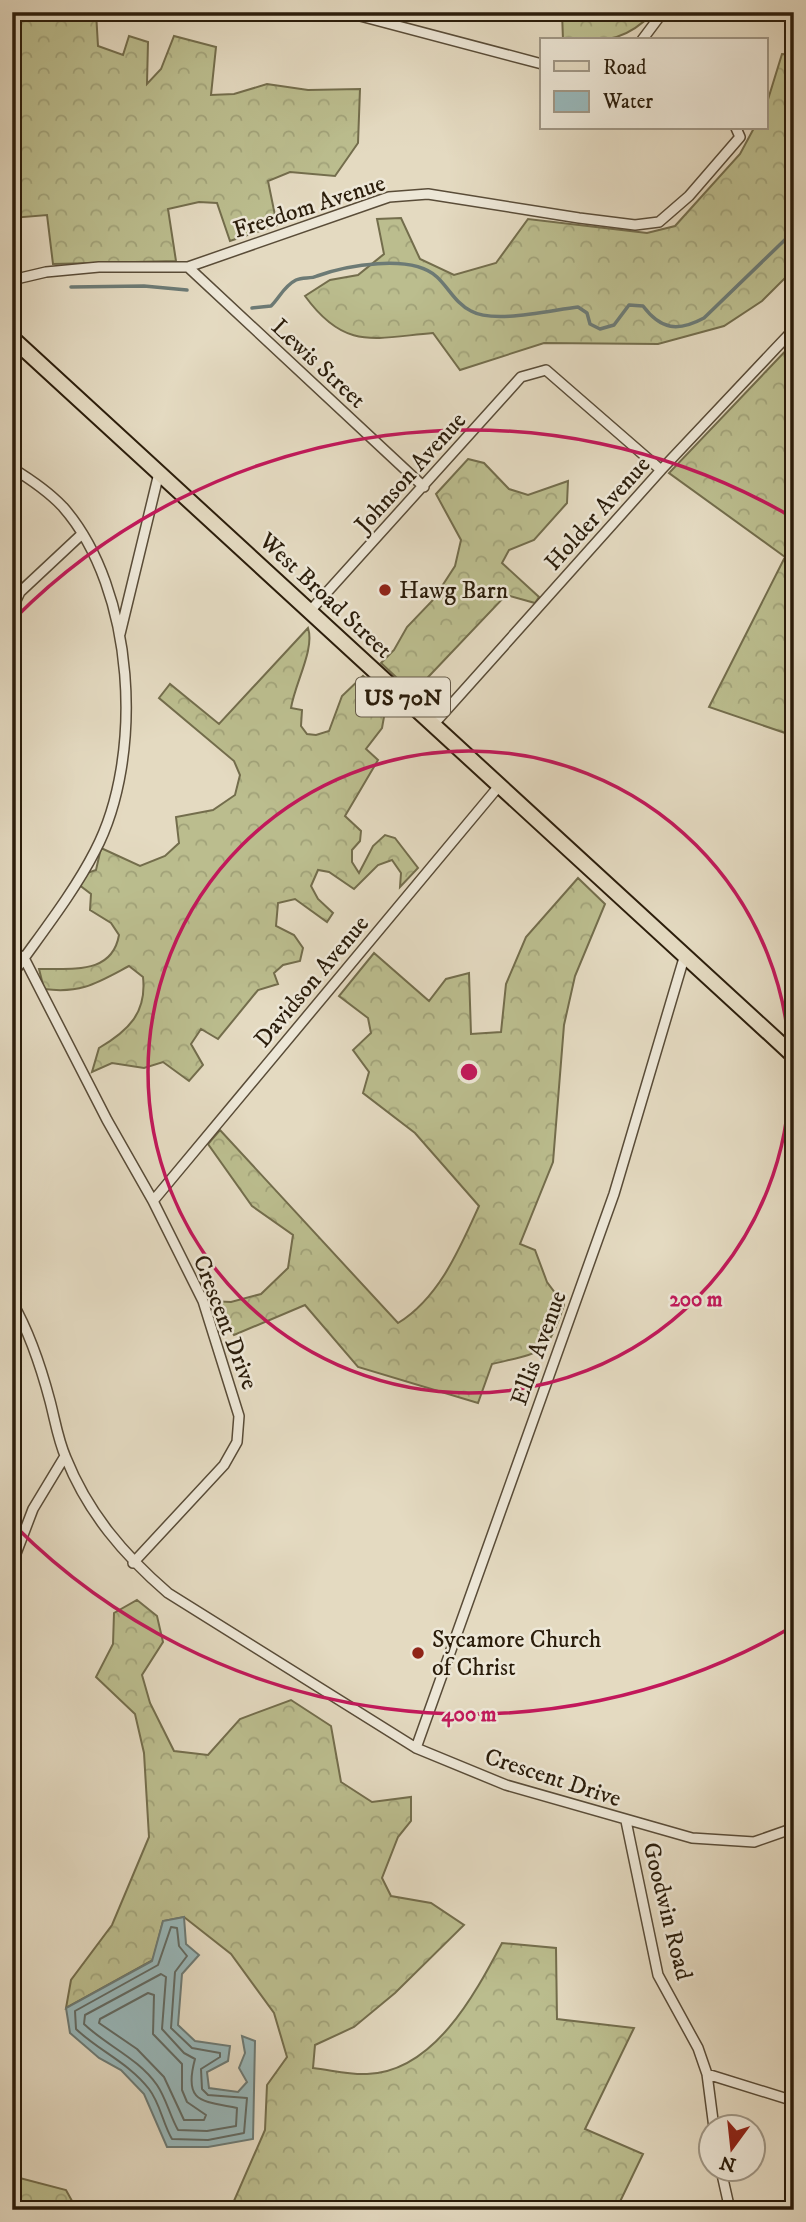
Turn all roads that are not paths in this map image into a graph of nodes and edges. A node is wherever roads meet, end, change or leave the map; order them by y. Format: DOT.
graph roads {
  1 [pos="345,12"];
  2 [pos="663,12"];
  3 [pos="644,38"];
  4 [pos="540,63"];
  5 [pos="737,130"];
  6 [pos="188,267"];
  7 [pos="12,280"];
  8 [pos="794,328"];
  9 [pos="12,338"];
  10 [pos="12,468"];
  11 [pos="661,470"];
  12 [pos="159,473"];
  13 [pos="424,487"];
  14 [pos="82,534"];
  15 [pos="12,609"];
  16 [pos="310,611"];
  17 [pos="119,636"];
  18 [pos="433,725"];
  19 [pos="499,786"];
  20 [pos="12,951"];
  21 [pos="24,958"];
  22 [pos="684,958"];
  23 [pos="12,975"];
  24 [pos="794,1056"];
  25 [pos="153,1201"];
  26 [pos="12,1301"];
  27 [pos="65,1456"];
  28 [pos="133,1563"];
  29 [pos="12,1564"];
  30 [pos="416,1748"];
  31 [pos="626,1821"];
  32 [pos="794,1828"];
  33 [pos="707,2074"];
  34 [pos="794,2101"];
  35 [pos="712,2114"];
  36 [pos="724,2184"];
  37 [pos="730,2210"];
  1 -- 4 [label="street"];
  2 -- 3 [label="street"];
  5 -- 6 [label="street, Freedom Avenue"];
  6 -- 7 [label="street, Freedom Avenue"];
  6 -- 13 [label="street, Lewis Street"];
  8 -- 11 [label="street, Holder Avenue"];
  9 -- 12 [label="main road, West Broad Street / US 70N"];
  10 -- 14 [label="street"];
  11 -- 13 [label="street, Johnson Avenue"];
  11 -- 18 [label="street, Holder Avenue"];
  12 -- 16 [label="main road, West Broad Street / US 70N"];
  12 -- 17 [label="street"];
  13 -- 16 [label="street, Johnson Avenue"];
  14 -- 15 [label="street"];
  14 -- 17 [label="street"];
  16 -- 18 [label="main road, West Broad Street / US 70N"];
  17 -- 21 [label="street"];
  18 -- 19 [label="main road, West Broad Street / US 70N"];
  19 -- 22 [label="main road, West Broad Street / US 70N"];
  19 -- 25 [label="street, Davidson Avenue"];
  20 -- 21 [label="street"];
  21 -- 23 [label="street"];
  21 -- 25 [label="street, Crescent Drive"];
  22 -- 24 [label="main road, West Broad Street / US 70N"];
  22 -- 30 [label="street, Ellis Avenue"];
  25 -- 28 [label="street, Crescent Drive"];
  26 -- 27 [label="street"];
  27 -- 28 [label="street"];
  27 -- 29 [label="street"];
  28 -- 30 [label="street, Crescent Drive"];
  30 -- 31 [label="street, Crescent Drive"];
  31 -- 32 [label="street, Crescent Drive"];
  31 -- 33 [label="street, Goodwin Road"];
  33 -- 34 [label="street"];
  33 -- 35 [label="street, Goodwin Road"];
  36 -- 37 [label="street"];
}
